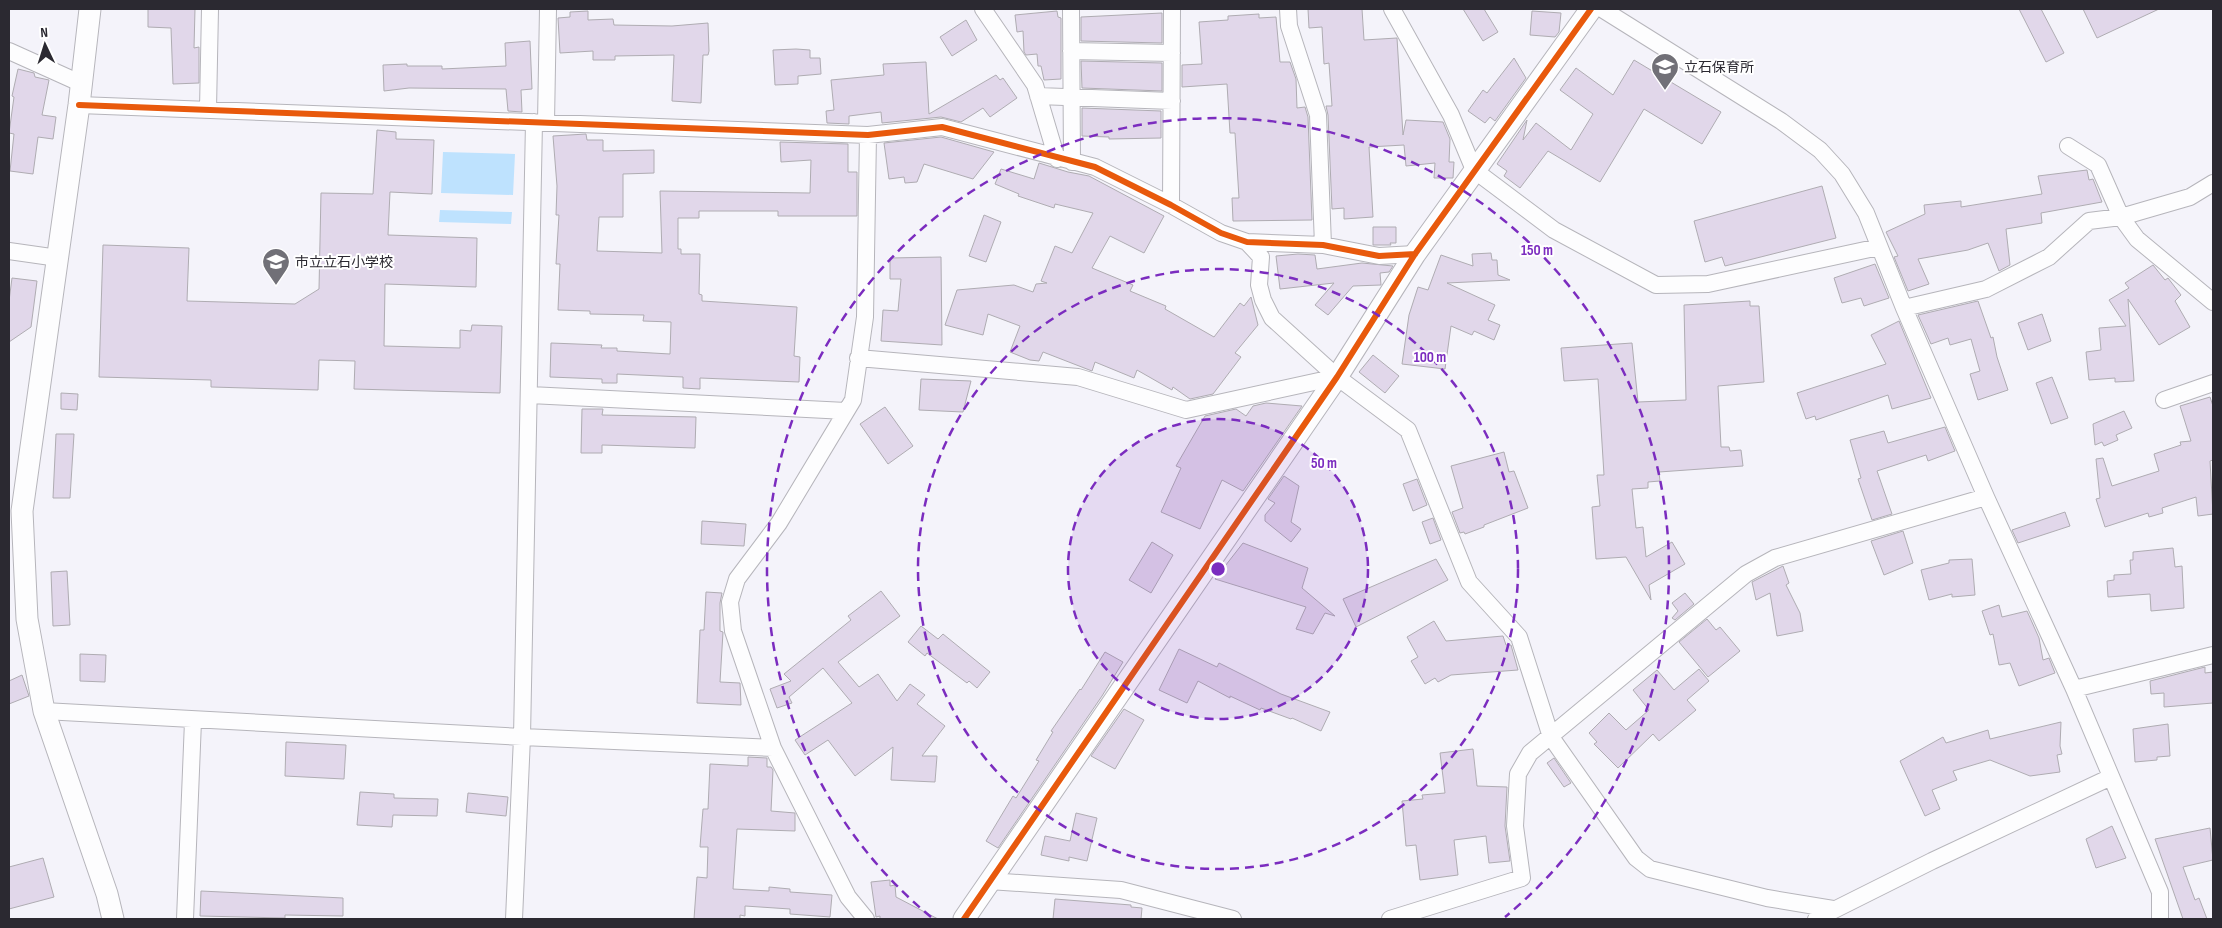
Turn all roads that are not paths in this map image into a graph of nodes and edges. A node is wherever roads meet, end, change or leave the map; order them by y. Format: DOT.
graph roads {
  1 [pos="90,9"];
  2 [pos="210,9"];
  3 [pos="548,9"];
  4 [pos="983,9"];
  5 [pos="1071,9"];
  6 [pos="1172,9"];
  7 [pos="1288,9"];
  8 [pos="1392,9"];
  9 [pos="1591,9"];
  10 [pos="1602,9"];
  11 [pos="1072,51"];
  12 [pos="9,52"];
  13 [pos="1172,53"];
  14 [pos="80,83"];
  15 [pos="1038,96"];
  16 [pos="1072,97"];
  17 [pos="1172,101"];
  18 [pos="79,105"];
  19 [pos="208,109"];
  20 [pos="540,122"];
  21 [pos="868,135"];
  22 [pos="2068,146"];
  23 [pos="1065,160"];
  24 [pos="1474,170"];
  25 [pos="2213,183"];
  26 [pos="1171,205"];
  27 [pos="2121,217"];
  28 [pos="1247,242"];
  29 [pos="1323,245"];
  30 [pos="1879,247"];
  31 [pos="9,251"];
  32 [pos="1415,254"];
  33 [pos="58,258"];
  34 [pos="2213,302"];
  35 [pos="1904,308"];
  36 [pos="858,358"];
  37 [pos="1337,378"];
  38 [pos="2213,383"];
  39 [pos="530,395"];
  40 [pos="2164,400"];
  41 [pos="846,411"];
  42 [pos="1986,497"];
  43 [pos="2213,655"];
  44 [pos="2074,689"];
  45 [pos="44,711"];
  46 [pos="193,721"];
  47 [pos="522,737"];
  48 [pos="1551,737"];
  49 [pos="773,748"];
  50 [pos="2111,777"];
  51 [pos="989,881"];
  52 [pos="1833,909"];
  53 [pos="114,919"];
  54 [pos="185,919"];
  55 [pos="514,919"];
  56 [pos="866,919"];
  57 [pos="964,919"];
  58 [pos="1232,919"];
  59 [pos="1390,919"];
  60 [pos="1816,919"];
  61 [pos="2160,919"];
  1 -- 14 [label="street"];
  2 -- 19 [label="street"];
  3 -- 20 [label="street"];
  4 -- 15 [label="street"];
  5 -- 11 [label="street"];
  6 -- 13 [label="street"];
  7 -- 29 [label="street"];
  8 -- 24 [label="street"];
  9 -- 24 [label="street"];
  10 -- 30 [label="street"];
  11 -- 13 [label="street"];
  11 -- 16 [label="street"];
  12 -- 14 [label="street"];
  13 -- 17 [label="street"];
  14 -- 18 [label="street"];
  15 -- 16 [label="street"];
  15 -- 23 [label="street"];
  16 -- 17 [label="street"];
  16 -- 23 [label="street"];
  17 -- 26 [label="street"];
  18 -- 19 [label="street"];
  18 -- 33 [label="street"];
  19 -- 20 [label="street"];
  20 -- 21 [label="street"];
  20 -- 39 [label="street"];
  21 -- 23 [label="street"];
  21 -- 36 [label="street"];
  22 -- 27 [label="street"];
  23 -- 26 [label="street"];
  24 -- 30 [label="street"];
  24 -- 32 [label="street"];
  25 -- 27 [label="street"];
  26 -- 28 [label="street"];
  27 -- 34 [label="street"];
  27 -- 35 [label="street"];
  28 -- 29 [label="street"];
  28 -- 37 [label="street"];
  29 -- 32 [label="street"];
  30 -- 35 [label="street"];
  31 -- 33 [label="street"];
  32 -- 37 [label="street"];
  33 -- 45 [label="street"];
  35 -- 42 [label="street"];
  36 -- 37 [label="street"];
  36 -- 41 [label="street"];
  37 -- 48 [label="street"];
  37 -- 51 [label="street"];
  38 -- 40 [label="street"];
  39 -- 41 [label="street"];
  39 -- 47 [label="street"];
  41 -- 49 [label="street"];
  42 -- 44 [label="street"];
  42 -- 48 [label="street"];
  43 -- 44 [label="street"];
  44 -- 50 [label="street"];
  45 -- 46 [label="street"];
  45 -- 53 [label="street"];
  46 -- 47 [label="street"];
  46 -- 54 [label="street"];
  47 -- 49 [label="street"];
  47 -- 55 [label="street"];
  48 -- 52 [label="street"];
  48 -- 59 [label="street"];
  49 -- 56 [label="street"];
  50 -- 52 [label="street"];
  50 -- 61 [label="street"];
  51 -- 57 [label="street"];
  51 -- 58 [label="street"];
  52 -- 60 [label="street"];
}
